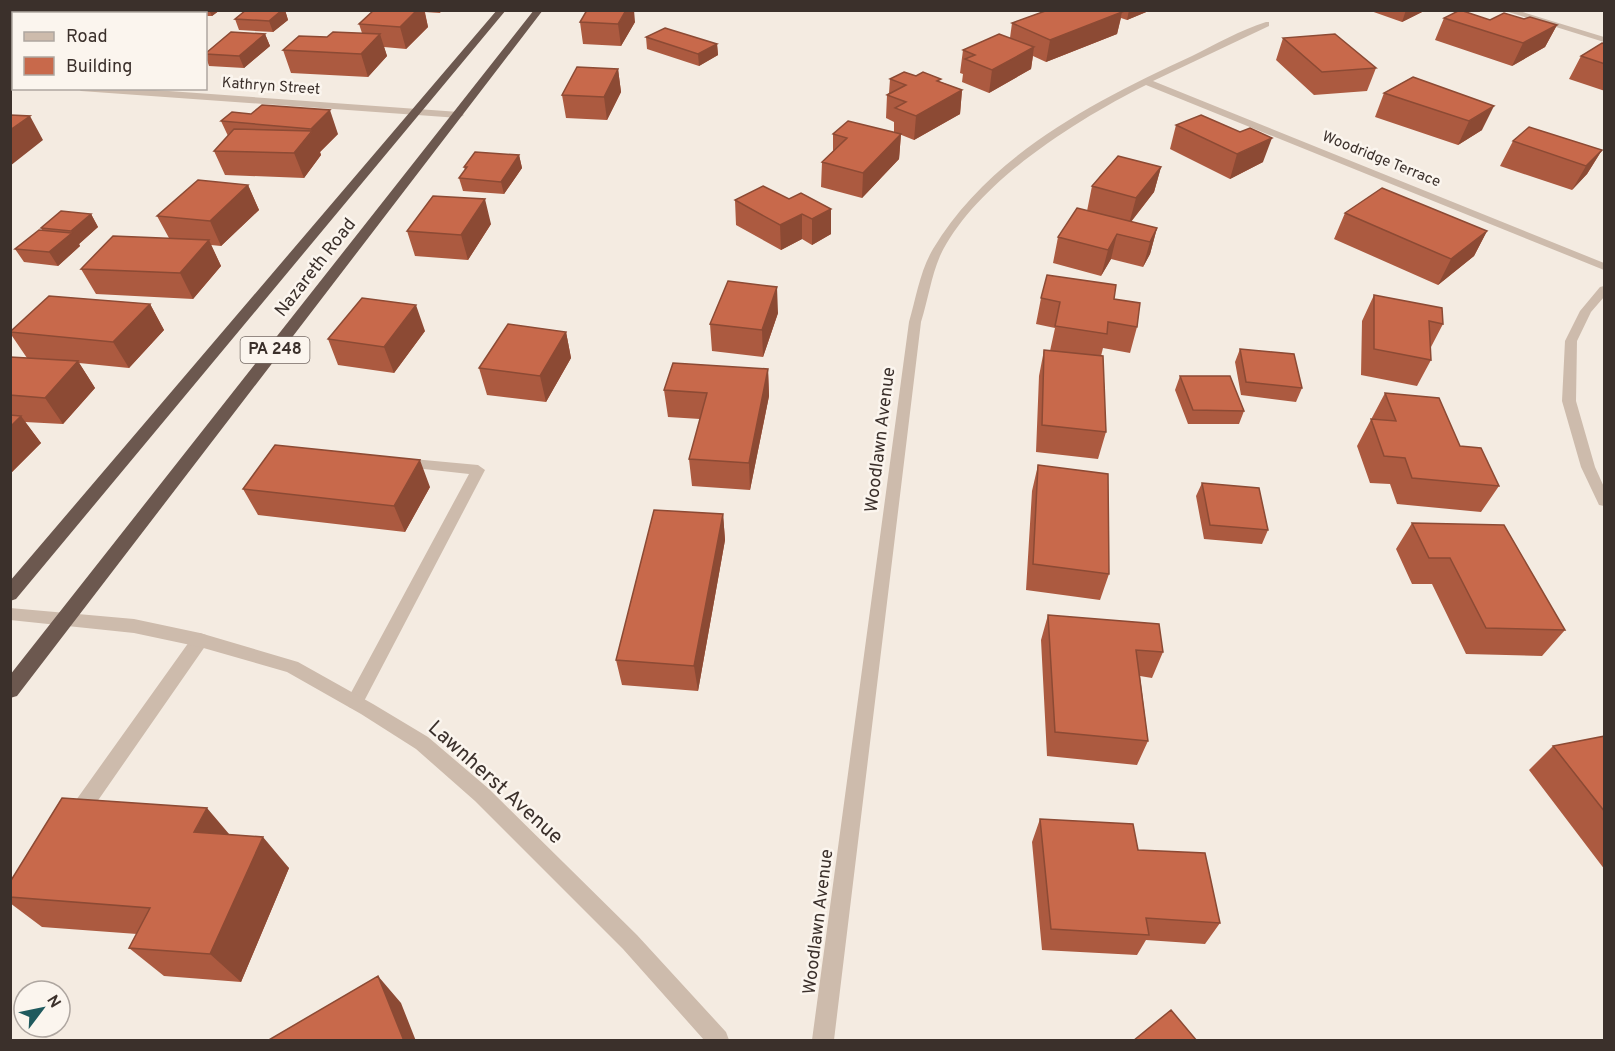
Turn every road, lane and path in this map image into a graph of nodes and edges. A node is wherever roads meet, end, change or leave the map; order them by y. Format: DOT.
graph roads {
  1 [pos="502,10"];
  2 [pos="539,10"];
  3 [pos="1506,10"];
  4 [pos="1266,24"];
  5 [pos="1605,40"];
  6 [pos="1147,82"];
  7 [pos="109,90"];
  8 [pos="417,112"];
  9 [pos="459,115"];
  10 [pos="1605,267"];
  11 [pos="1605,290"];
  12 [pos="384,462"];
  13 [pos="1605,501"];
  14 [pos="10,594"];
  15 [pos="10,614"];
  16 [pos="66,619"];
  17 [pos="200,640"];
  18 [pos="10,690"];
  19 [pos="355,702"];
  20 [pos="66,831"];
  21 [pos="718,1041"];
  22 [pos="823,1041"];
  1 -- 8 [label="highway, Nazareth Road / PA 248"];
  2 -- 9 [label="highway, Nazareth Road / PA 248"];
  3 -- 5 [label="street"];
  4 -- 6 [label="street, Woodlawn Avenue"];
  6 -- 10 [label="street, Woodridge Terrace"];
  6 -- 22 [label="street, Woodlawn Avenue"];
  7 -- 8 [label="street, Kathryn Street"];
  8 -- 9 [label="street, Kathryn Street"];
  8 -- 14 [label="highway, Nazareth Road / PA 248"];
  9 -- 16 [label="highway, Nazareth Road / PA 248"];
  11 -- 13 [label="street"];
  12 -- 19 [label="street"];
  15 -- 16 [label="street, Lawnherst Avenue"];
  16 -- 17 [label="street, Lawnherst Avenue"];
  16 -- 18 [label="highway, Nazareth Road / PA 248"];
  17 -- 19 [label="street, Lawnherst Avenue"];
  17 -- 20 [label="street"];
  19 -- 21 [label="street, Lawnherst Avenue"];
}
